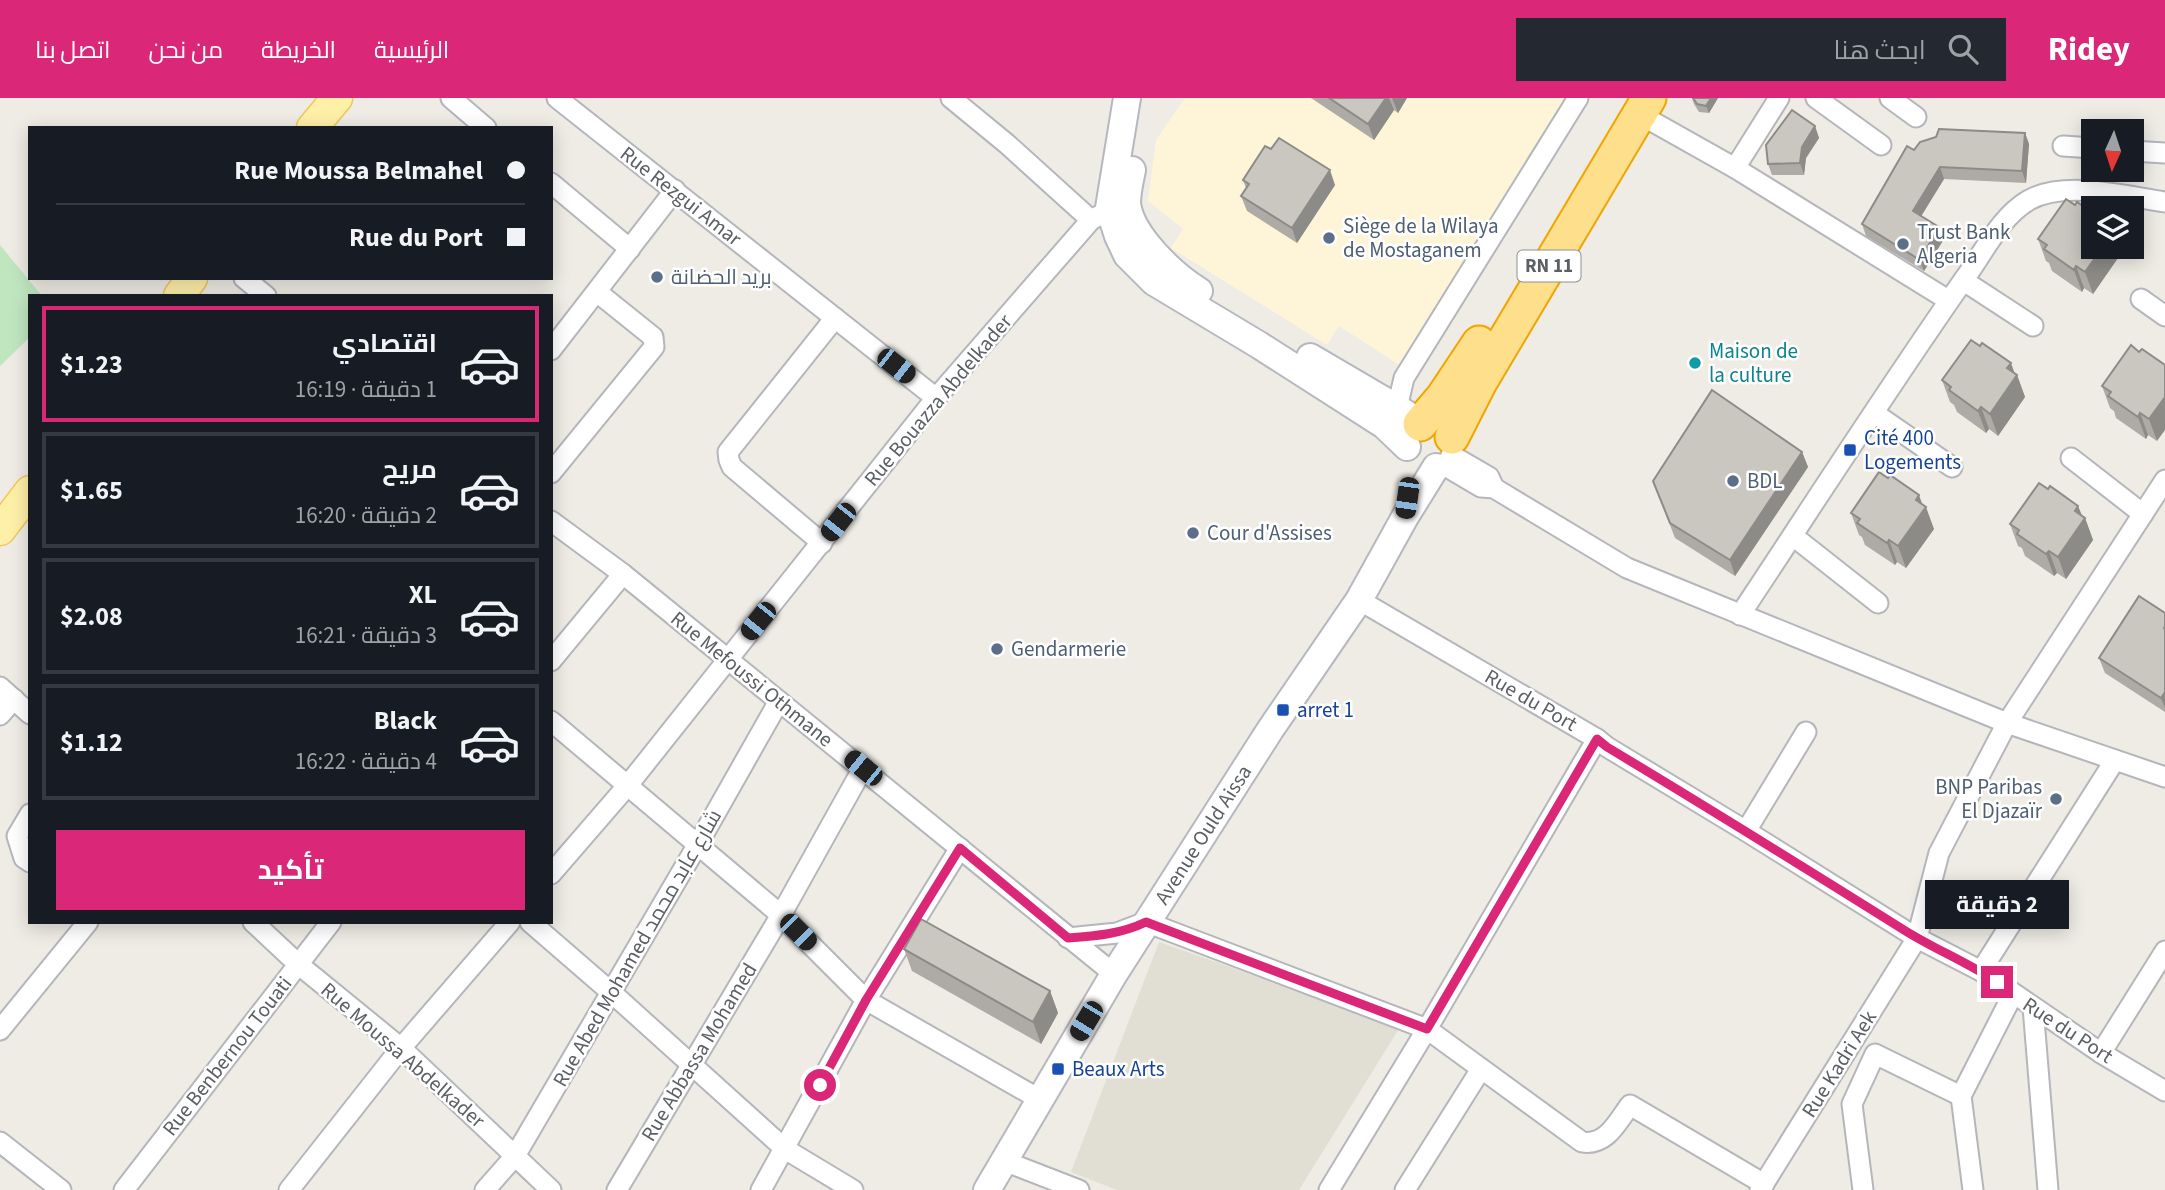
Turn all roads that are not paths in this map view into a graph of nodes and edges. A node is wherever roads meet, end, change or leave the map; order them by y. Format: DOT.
graph roads {
  1 [pos="337,98"];
  2 [pos="451,98"];
  3 [pos="557,98"];
  4 [pos="951,98"];
  5 [pos="1127,98"];
  6 [pos="1144,98"];
  7 [pos="1578,98"];
  8 [pos="1779,98"];
  9 [pos="1816,98"];
  10 [pos="1890,98"];
  11 [pos="1638,103"];
  12 [pos="1916,117"];
  13 [pos="314,126"];
  14 [pos="484,126"];
  15 [pos="1881,145"];
  16 [pos="2063,146"];
  17 [pos="2081,147"];
  18 [pos="2144,152"];
  19 [pos="2165,153"];
  20 [pos="1735,168"];
  21 [pos="553,185"];
  22 [pos="675,190"];
  23 [pos="2165,202"];
  24 [pos="1109,210"];
  25 [pos="629,249"];
  26 [pos="247,280"];
  27 [pos="1964,281"];
  28 [pos="597,292"];
  29 [pos="264,294"];
  30 [pos="2141,299"];
  31 [pos="1948,300"];
  32 [pos="2165,316"];
  33 [pos="835,318"];
  34 [pos="2033,326"];
  35 [pos="553,347"];
  36 [pos="936,398"];
  37 [pos="1874,413"];
  38 [pos="1426,443"];
  39 [pos="2071,458"];
  40 [pos="1952,467"];
  41 [pos="553,471"];
  42 [pos="2165,480"];
  43 [pos="28,494"];
  44 [pos="2143,514"];
  45 [pos="553,522"];
  46 [pos="0,530"];
  47 [pos="1793,536"];
  48 [pos="822,543"];
  49 [pos="623,574"];
  50 [pos="1359,600"];
  51 [pos="1878,603"];
  52 [pos="1740,615"];
  53 [pos="553,659"];
  54 [pos="727,660"];
  55 [pos="7,693"];
  56 [pos="779,701"];
  57 [pos="28,712"];
  58 [pos="0,715"];
  59 [pos="553,722"];
  60 [pos="2007,723"];
  61 [pos="1806,732"];
  62 [pos="1597,739"];
  63 [pos="2115,760"];
  64 [pos="863,768"];
  65 [pos="2165,777"];
  66 [pos="628,785"];
  67 [pos="28,818"];
  68 [pos="1746,831"];
  69 [pos="698,844"];
  70 [pos="960,848"];
  71 [pos="28,861"];
  72 [pos="553,872"];
  73 [pos="781,915"];
  74 [pos="1146,922"];
  75 [pos="86,924"];
  76 [pos="255,924"];
  77 [pos="329,924"];
  78 [pos="508,924"];
  79 [pos="532,924"];
  80 [pos="1068,938"];
  81 [pos="1917,938"];
  82 [pos="2165,951"];
  83 [pos="298,964"];
  84 [pos="1981,971"];
  85 [pos="1114,974"];
  86 [pos="612,993"];
  87 [pos="2012,994"];
  88 [pos="866,1000"];
  89 [pos="2033,1007"];
  90 [pos="1427,1029"];
  91 [pos="0,1030"];
  92 [pos="401,1048"];
  93 [pos="2101,1053"];
  94 [pos="691,1064"];
  95 [pos="1481,1069"];
  96 [pos="2165,1091"];
  97 [pos="1961,1096"];
  98 [pos="1039,1100"];
  99 [pos="0,1142"];
  100 [pos="785,1149"];
  101 [pos="515,1156"];
  102 [pos="1004,1161"];
  103 [pos="1762,1187"];
  104 [pos="61,1190"];
  105 [pos="124,1190"];
  106 [pos="289,1190"];
  107 [pos="485,1190"];
  108 [pos="551,1190"];
  109 [pos="617,1190"];
  110 [pos="761,1190"];
  111 [pos="853,1190"];
  112 [pos="986,1190"];
  113 [pos="1079,1190"];
  114 [pos="1329,1190"];
  115 [pos="1405,1190"];
  116 [pos="1863,1190"];
  117 [pos="1973,1190"];
  118 [pos="2048,1190"];
  1 -- 13 [label="main road"];
  2 -- 14 [label="street"];
  3 -- 22 [label="street, Rue Rezgui Amar"];
  4 -- 24 [label="street"];
  5 -- 24 [label="main road"];
  6 -- 24 [label="main road"];
  7 -- 38 [label="street"];
  8 -- 20 [label="street"];
  9 -- 15 [label="street"];
  10 -- 12 [label="street"];
  11 -- 20 [label="street"];
  11 -- 38 [label="highway, RN 11"];
  16 -- 17 [label="street"];
  18 -- 19 [label="street"];
  20 -- 31 [label="street"];
  21 -- 25 [label="street"];
  22 -- 25 [label="street"];
  22 -- 33 [label="street, Rue Rezgui Amar"];
  23 -- 27 [label="street"];
  24 -- 36 [label="street, Rue Bouazza Abdelkader"];
  24 -- 38 [label="main road"];
  24 -- 38 [label="main road"];
  25 -- 28 [label="street"];
  26 -- 29 [label="street"];
  27 -- 31 [label="street"];
  27 -- 34 [label="street"];
  28 -- 35 [label="street"];
  28 -- 41 [label="street"];
  30 -- 32 [label="street"];
  31 -- 37 [label="street"];
  33 -- 36 [label="street, Rue Rezgui Amar"];
  33 -- 48 [label="street"];
  36 -- 48 [label="street, Rue Bouazza Abdelkader"];
  37 -- 40 [label="street"];
  37 -- 47 [label="street"];
  38 -- 50 [label="main road, Avenue Ould Aissa"];
  38 -- 52 [label="street"];
  39 -- 44 [label="street"];
  42 -- 44 [label="street, Rue Kadri Aek"];
  43 -- 46 [label="main road"];
  44 -- 60 [label="street, Rue Kadri Aek"];
  45 -- 49 [label="street, Rue Mefoussi Othmane"];
  47 -- 51 [label="street"];
  47 -- 52 [label="street"];
  48 -- 54 [label="street, Rue Bouazza Abdelkader"];
  49 -- 53 [label="street"];
  49 -- 54 [label="street, Rue Mefoussi Othmane"];
  50 -- 62 [label="street, Rue du Port"];
  50 -- 74 [label="main road, Avenue Ould Aissa"];
  52 -- 60 [label="street"];
  54 -- 56 [label="street, Rue Mefoussi Othmane"];
  54 -- 66 [label="street, Rue Bouazza Abdelkader"];
  55 -- 57 [label="street"];
  55 -- 58 [label="street"];
  56 -- 64 [label="street, Rue Mefoussi Othmane"];
  56 -- 69 [label="street, Rue Abed Mohamed شارع عابد محمد"];
  59 -- 66 [label="street"];
  60 -- 63 [label="street"];
  60 -- 81 [label="street, Rue Kadri Aek"];
  61 -- 68 [label="street"];
  62 -- 68 [label="street, Rue du Port"];
  62 -- 90 [label="street"];
  63 -- 65 [label="street"];
  63 -- 84 [label="street"];
  64 -- 70 [label="street, Rue Mefoussi Othmane"];
  64 -- 73 [label="street, Rue Abbassa Mohamed"];
  66 -- 69 [label="street"];
  66 -- 72 [label="street, Rue Bouazza Abdelkader"];
  67 -- 71 [label="street"];
  68 -- 81 [label="street, Rue du Port"];
  69 -- 73 [label="street"];
  69 -- 86 [label="street, Rue Abed Mohamed شارع عابد محمد"];
  70 -- 80 [label="street, Rue Mefoussi Othmane"];
  70 -- 88 [label="street"];
  73 -- 88 [label="street"];
  73 -- 94 [label="street, Rue Abbassa Mohamed"];
  74 -- 80 [label="street"];
  74 -- 85 [label="main road, Avenue Ould Aissa"];
  74 -- 90 [label="street"];
  75 -- 91 [label="street"];
  76 -- 83 [label="street, Rue Moussa Abdelkader"];
  77 -- 83 [label="street, Rue Benbernou Touati"];
  78 -- 92 [label="street"];
  79 -- 86 [label="street"];
  80 -- 85 [label="street, Rue Mefoussi Othmane"];
  81 -- 84 [label="street, Rue du Port"];
  81 -- 103 [label="street, Rue Kadri Aek"];
  82 -- 93 [label="street"];
  83 -- 92 [label="street, Rue Moussa Abdelkader"];
  83 -- 105 [label="street, Rue Benbernou Touati"];
  84 -- 87 [label="street, Rue du Port"];
  85 -- 98 [label="main road, Avenue Ould Aissa"];
  86 -- 94 [label="street"];
  86 -- 101 [label="street, Rue Abed Mohamed شارع عابد محمد"];
  87 -- 89 [label="street, Rue du Port"];
  87 -- 97 [label="street"];
  88 -- 98 [label="street"];
  88 -- 100 [label="street"];
  89 -- 93 [label="street, Rue du Port"];
  89 -- 118 [label="street"];
  90 -- 95 [label="street"];
  90 -- 114 [label="street"];
  92 -- 101 [label="street, Rue Moussa Abdelkader"];
  92 -- 106 [label="street"];
  93 -- 96 [label="street, Rue du Port"];
  94 -- 100 [label="street"];
  94 -- 109 [label="street, Rue Abbassa Mohamed"];
  95 -- 103 [label="street"];
  95 -- 115 [label="street"];
  97 -- 116 [label="street"];
  97 -- 117 [label="street"];
  98 -- 102 [label="main road, Avenue Ould Aissa"];
  99 -- 104 [label="street"];
  100 -- 110 [label="street"];
  100 -- 111 [label="street"];
  101 -- 107 [label="street, Rue Abed Mohamed شارع عابد محمد"];
  101 -- 108 [label="street, Rue Moussa Abdelkader"];
  102 -- 112 [label="main road, Avenue Ould Aissa"];
  102 -- 113 [label="street"];
}
